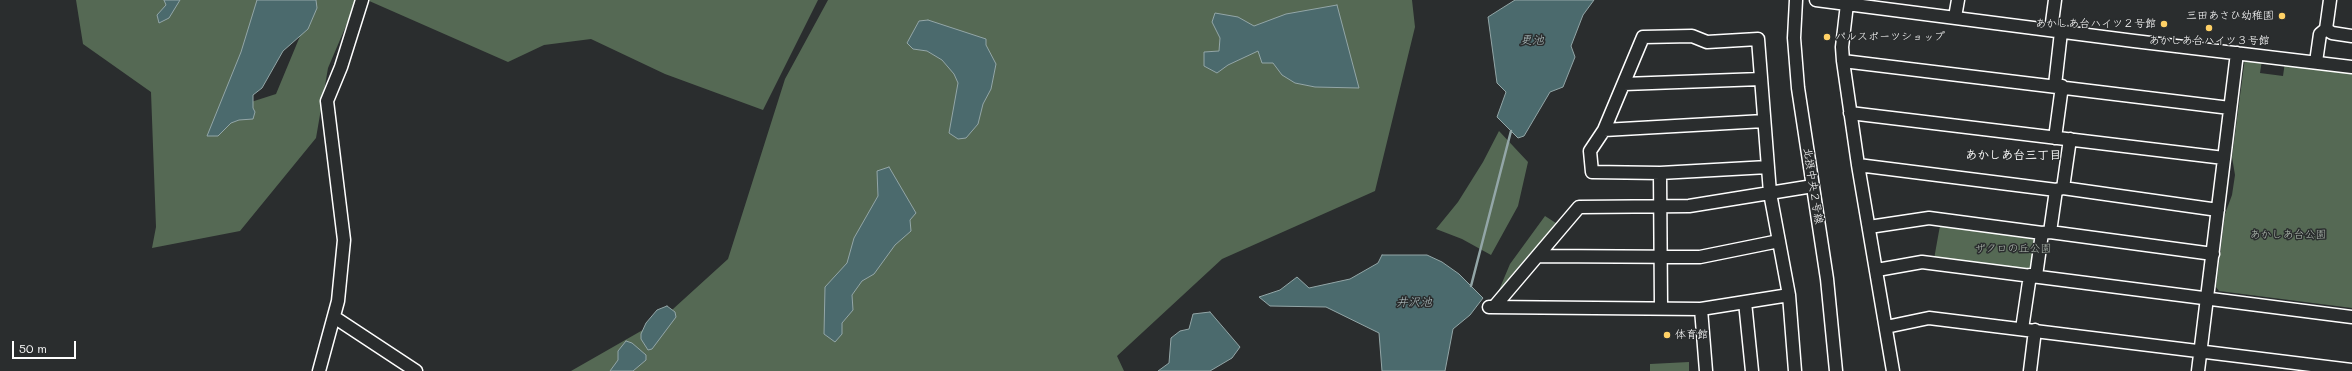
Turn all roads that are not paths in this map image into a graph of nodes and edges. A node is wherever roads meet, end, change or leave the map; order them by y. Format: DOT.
graph roads {
  1 [pos="362,0"];
  2 [pos="1796,0"];
  3 [pos="1816,0"];
  4 [pos="1958,0"];
  5 [pos="2055,0"];
  6 [pos="2330,0"];
  7 [pos="1847,4"];
  8 [pos="1955,17"];
  9 [pos="2326,29"];
  10 [pos="2056,31"];
  11 [pos="2352,36"];
  12 [pos="2238,53"];
  13 [pos="1843,61"];
  14 [pos="2316,62"];
  15 [pos="2352,67"];
  16 [pos="1761,79"];
  17 [pos="1624,84"];
  18 [pos="2059,85"];
  19 [pos="2230,108"];
  20 [pos="1850,113"];
  21 [pos="1764,121"];
  22 [pos="1604,130"];
  23 [pos="2055,138"];
  24 [pos="2070,139"];
  25 [pos="2224,158"];
  26 [pos="1858,165"];
  27 [pos="1768,167"];
  28 [pos="1660,173"];
  29 [pos="1813,186"];
  30 [pos="2059,189"];
  31 [pos="1770,193"];
  32 [pos="1660,205"];
  33 [pos="2218,210"];
  34 [pos="1869,227"];
  35 [pos="2046,233"];
  36 [pos="1779,240"];
  37 [pos="2213,254"];
  38 [pos="1538,256"];
  39 [pos="1661,257"];
  40 [pos="1877,270"];
  41 [pos="2033,275"];
  42 [pos="1789,295"];
  43 [pos="2207,298"];
  44 [pos="1746,302"];
  45 [pos="1661,307"];
  46 [pos="1702,309"];
  47 [pos="2352,316"];
  48 [pos="334,317"];
  49 [pos="1886,327"];
  50 [pos="2022,329"];
  51 [pos="2035,330"];
  52 [pos="2200,350"];
  53 [pos="2352,370"];
  54 [pos="319,371"];
  55 [pos="416,371"];
  56 [pos="1706,371"];
  57 [pos="1752,371"];
  58 [pos="1795,371"];
  59 [pos="1836,371"];
  60 [pos="1893,371"];
  61 [pos="2030,371"];
  62 [pos="2198,371"];
  1 -- 48 [label="street"];
  2 -- 29 [label="street, 北摂中央２号線"];
  3 -- 7 [label="street"];
  4 -- 8 [label="street"];
  5 -- 10 [label="street"];
  6 -- 9 [label="street"];
  7 -- 8 [label="street"];
  7 -- 13 [label="street"];
  8 -- 10 [label="street"];
  9 -- 11 [label="street"];
  9 -- 14 [label="street"];
  10 -- 12 [label="street"];
  10 -- 18 [label="street"];
  12 -- 14 [label="street"];
  12 -- 19 [label="street"];
  13 -- 18 [label="street"];
  13 -- 20 [label="street"];
  14 -- 15 [label="street"];
  16 -- 17 [label="street"];
  16 -- 17 [label="street"];
  16 -- 21 [label="street"];
  17 -- 22 [label="street"];
  18 -- 19 [label="street"];
  18 -- 23 [label="street"];
  19 -- 25 [label="street"];
  20 -- 23 [label="street"];
  20 -- 26 [label="street"];
  21 -- 22 [label="street"];
  21 -- 27 [label="street"];
  22 -- 28 [label="street"];
  23 -- 24 [label="street"];
  24 -- 25 [label="street"];
  24 -- 30 [label="street"];
  25 -- 33 [label="street"];
  26 -- 30 [label="street"];
  26 -- 34 [label="street"];
  27 -- 28 [label="street"];
  27 -- 31 [label="street"];
  28 -- 32 [label="street"];
  29 -- 31 [label="street"];
  29 -- 59 [label="street, 北摂中央２号線"];
  30 -- 33 [label="street"];
  30 -- 35 [label="street"];
  31 -- 32 [label="street"];
  31 -- 36 [label="street"];
  32 -- 38 [label="street"];
  32 -- 39 [label="street"];
  33 -- 37 [label="street"];
  34 -- 35 [label="street"];
  34 -- 40 [label="street"];
  35 -- 37 [label="street"];
  35 -- 41 [label="street"];
  36 -- 39 [label="street"];
  36 -- 42 [label="street"];
  37 -- 43 [label="street"];
  38 -- 39 [label="street"];
  38 -- 45 [label="street"];
  39 -- 45 [label="street"];
  40 -- 41 [label="street"];
  40 -- 49 [label="street"];
  41 -- 43 [label="street"];
  41 -- 50 [label="street"];
  42 -- 44 [label="street"];
  42 -- 58 [label="street"];
  43 -- 47 [label="street"];
  43 -- 52 [label="street"];
  44 -- 46 [label="street"];
  44 -- 57 [label="street"];
  45 -- 46 [label="street"];
  46 -- 56 [label="street"];
  48 -- 54 [label="street"];
  48 -- 55 [label="street"];
  49 -- 50 [label="street"];
  49 -- 60 [label="street"];
  50 -- 51 [label="street"];
  51 -- 52 [label="street"];
  51 -- 61 [label="street"];
  52 -- 53 [label="street"];
  52 -- 62 [label="street"];
}
